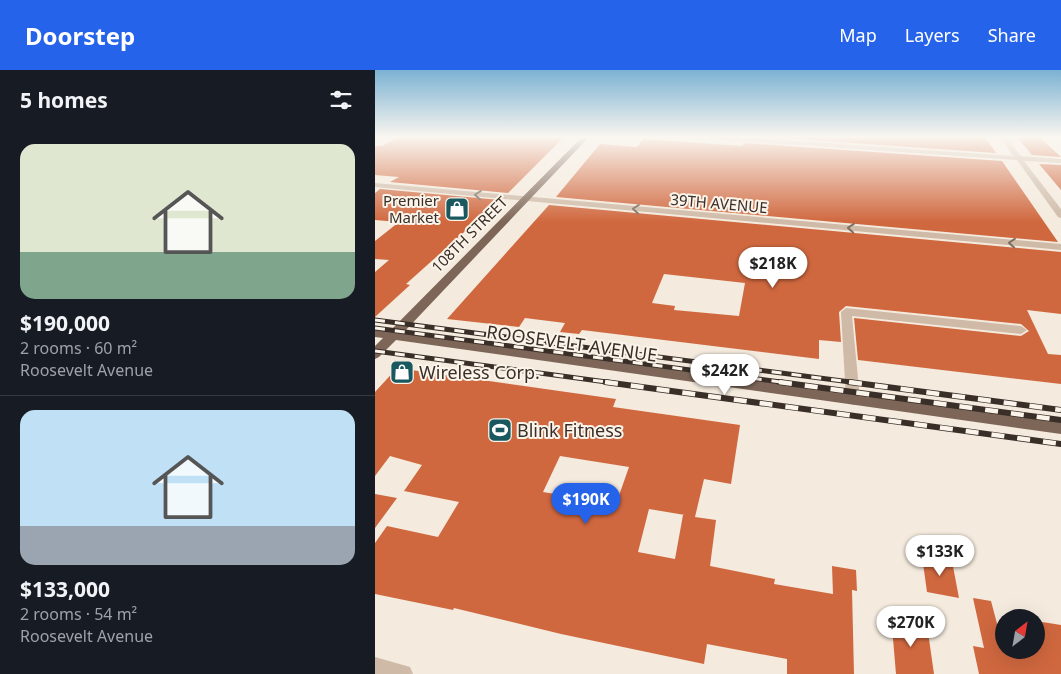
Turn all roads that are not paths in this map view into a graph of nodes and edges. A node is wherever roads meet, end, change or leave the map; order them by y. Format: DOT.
graph roads {
  1 [pos="559,165"];
  2 [pos="1024,165"];
  3 [pos="375,185"];
  4 [pos="526,199"];
  5 [pos="1061,215"];
  6 [pos="1061,247"];
  7 [pos="1021,330"];
  8 [pos="375,333"];
  9 [pos="393,336"];
  10 [pos="375,354"];
  11 [pos="853,399"];
  12 [pos="1061,428"];
  13 [pos="375,667"];
  14 [pos="403,674"];
  1 -- 4 [label="main road, 108TH STREET"];
  2 -- 5 [label="street"];
  4 -- 3 [label="street, 39TH AVENUE, one-way"];
  6 -- 4 [label="street, 39TH AVENUE, one-way"];
  4 -- 9 [label="main road, 108TH STREET"];
  7 -- 11 [label="street"];
  8 -- 9 [label="main road, ROOSEVELT AVENUE"];
  9 -- 10 [label="main road, 108TH STREET"];
  9 -- 11 [label="main road, ROOSEVELT AVENUE"];
  11 -- 12 [label="main road, ROOSEVELT AVENUE"];
  13 -- 14 [label="street"];
}
